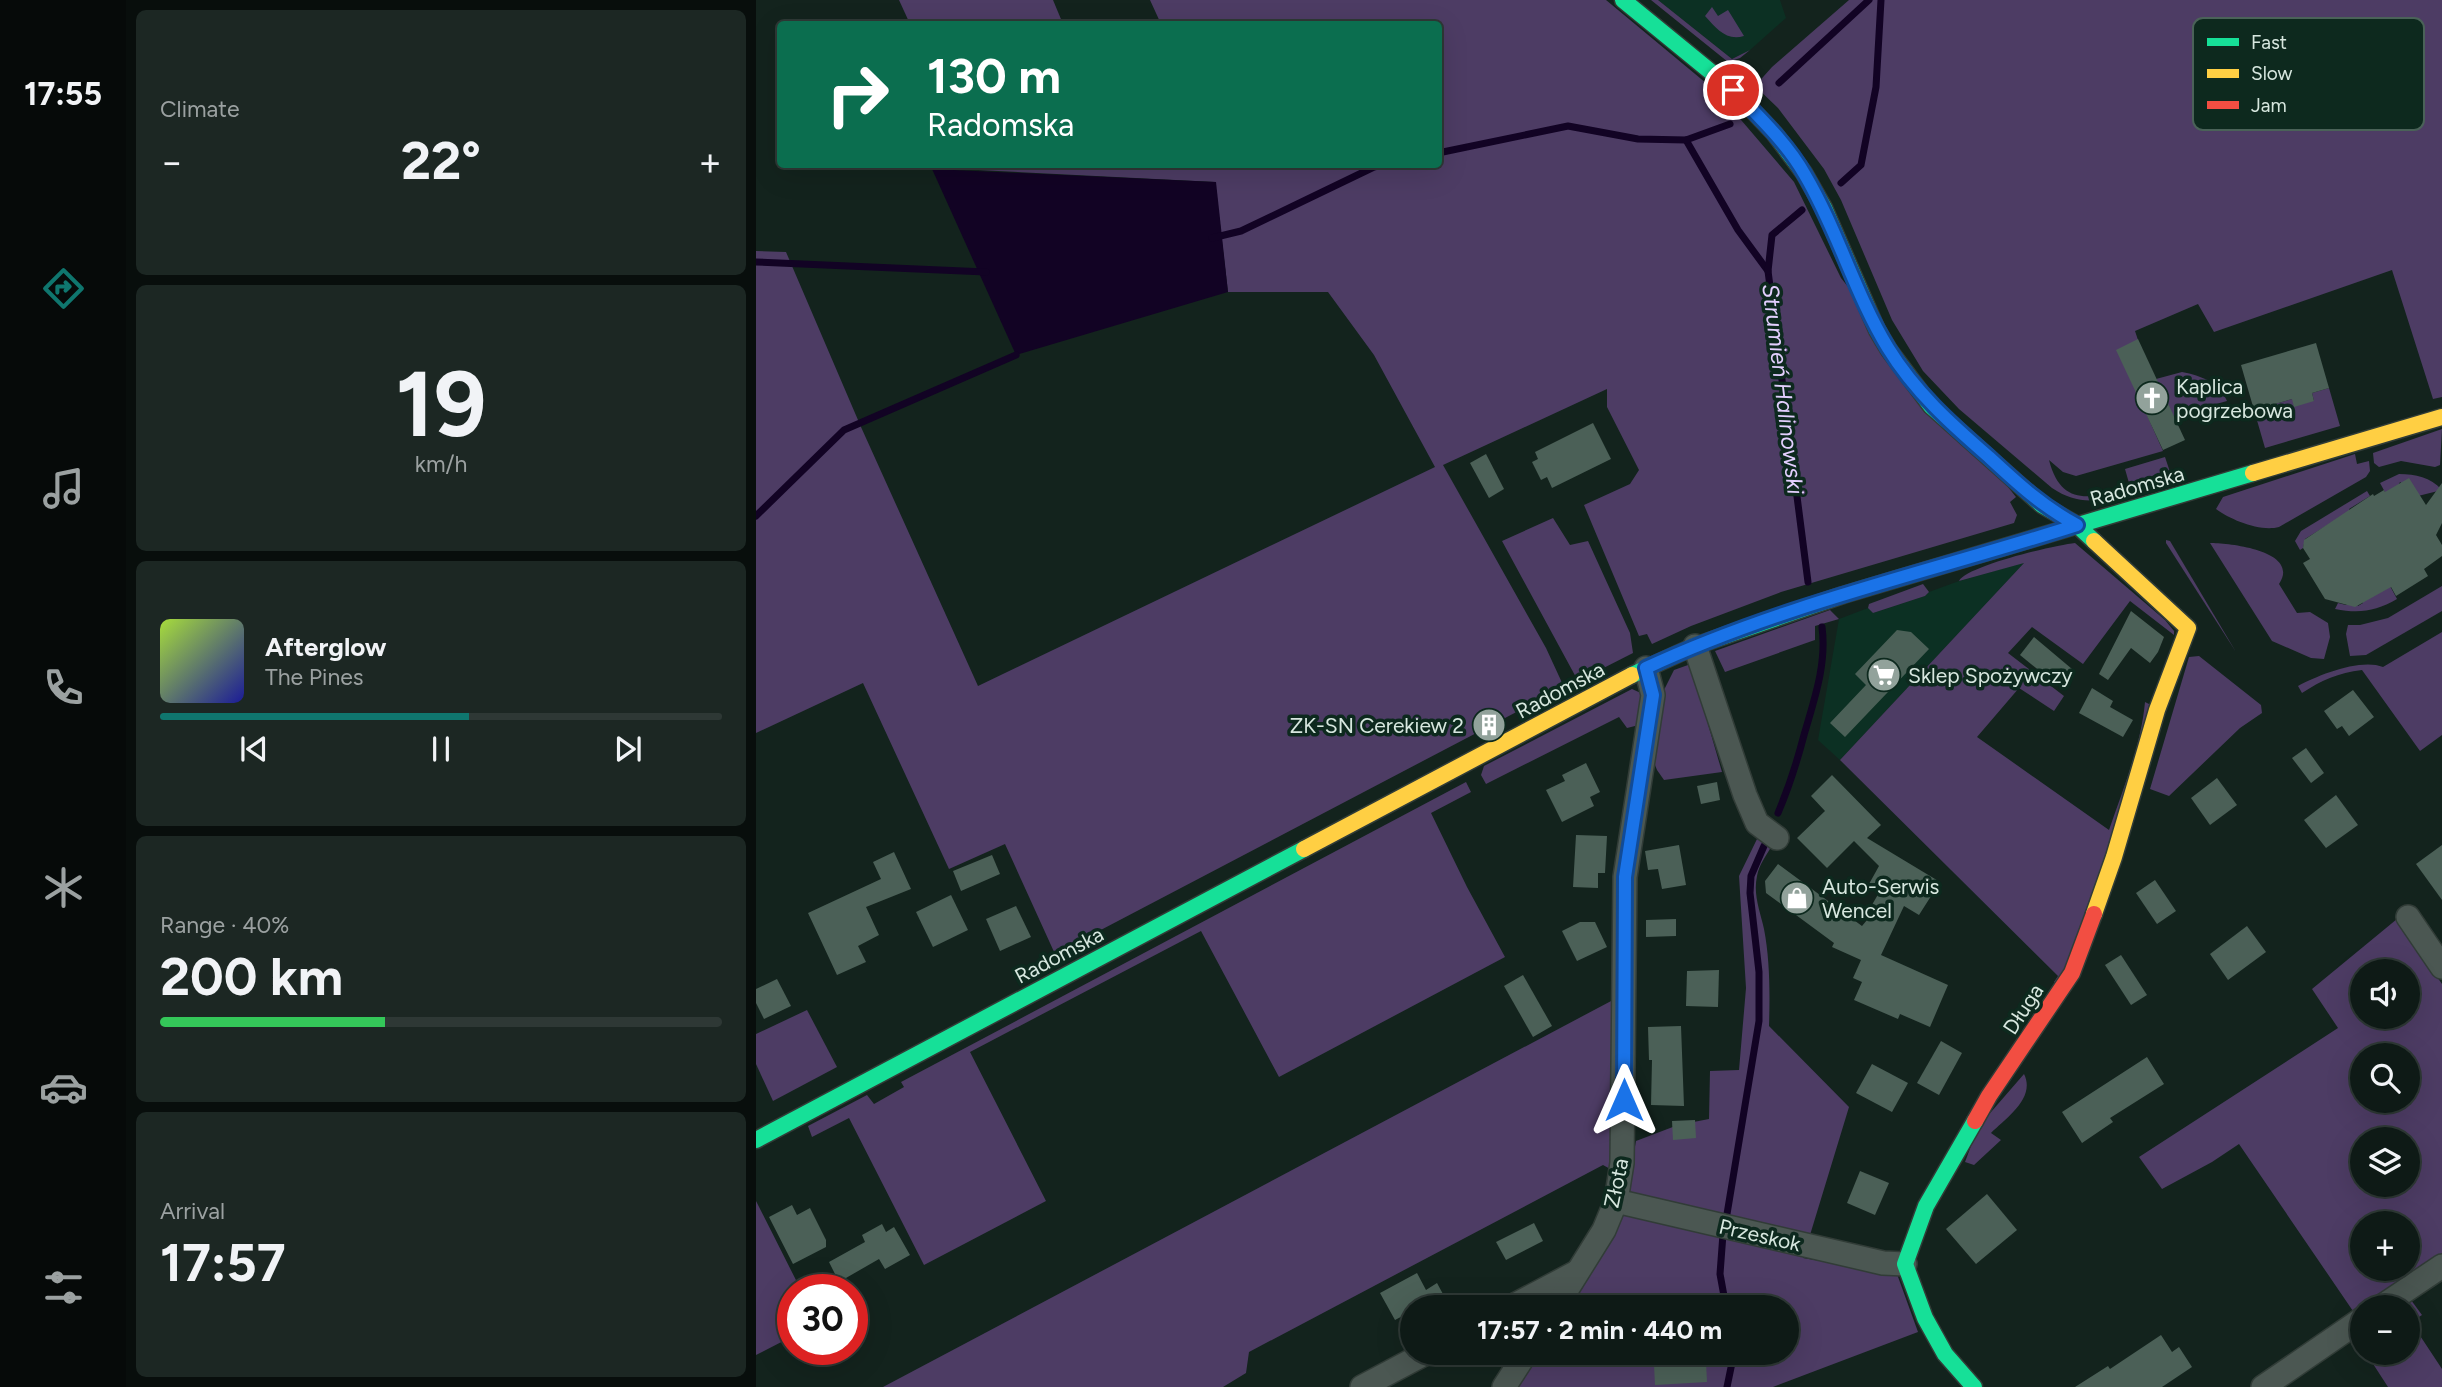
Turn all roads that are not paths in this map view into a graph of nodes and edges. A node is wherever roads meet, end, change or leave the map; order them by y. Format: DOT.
graph roads {
  1 [pos="1623,0"];
  2 [pos="2442,416"];
  3 [pos="2077,525"];
  4 [pos="1695,646"];
  5 [pos="1646,668"];
  6 [pos="1777,838"];
  7 [pos="2408,917"];
  8 [pos="2442,967"];
  9 [pos="756,1140"];
  10 [pos="1616,1200"];
  11 [pos="1905,1264"];
  12 [pos="2442,1266"];
  13 [pos="1580,1270"];
  14 [pos="1533,1295"];
  15 [pos="1564,1295"];
  16 [pos="2399,1295"];
  17 [pos="2350,1327"];
  18 [pos="1403,1365"];
  19 [pos="1518,1365"];
  20 [pos="1362,1387"];
  21 [pos="1504,1387"];
  22 [pos="1974,1387"];
  23 [pos="2263,1387"];
  1 -- 3 [label="street"];
  2 -- 3 [label="street, Radomska"];
  3 -- 4 [label="street, Radomska"];
  3 -- 11 [label="street, Długa"];
  4 -- 5 [label="street, Radomska"];
  4 -- 6 [label="street"];
  5 -- 9 [label="street, Radomska"];
  5 -- 10 [label="street, Złota"];
  7 -- 8 [label="street"];
  10 -- 11 [label="street, Przeskok"];
  10 -- 13 [label="street, Złota"];
  11 -- 22 [label="street"];
  12 -- 16 [label="street"];
  13 -- 14 [label="street"];
  13 -- 15 [label="street, Złota"];
  17 -- 23 [label="street"];
  18 -- 20 [label="street"];
  19 -- 21 [label="street"];
}
